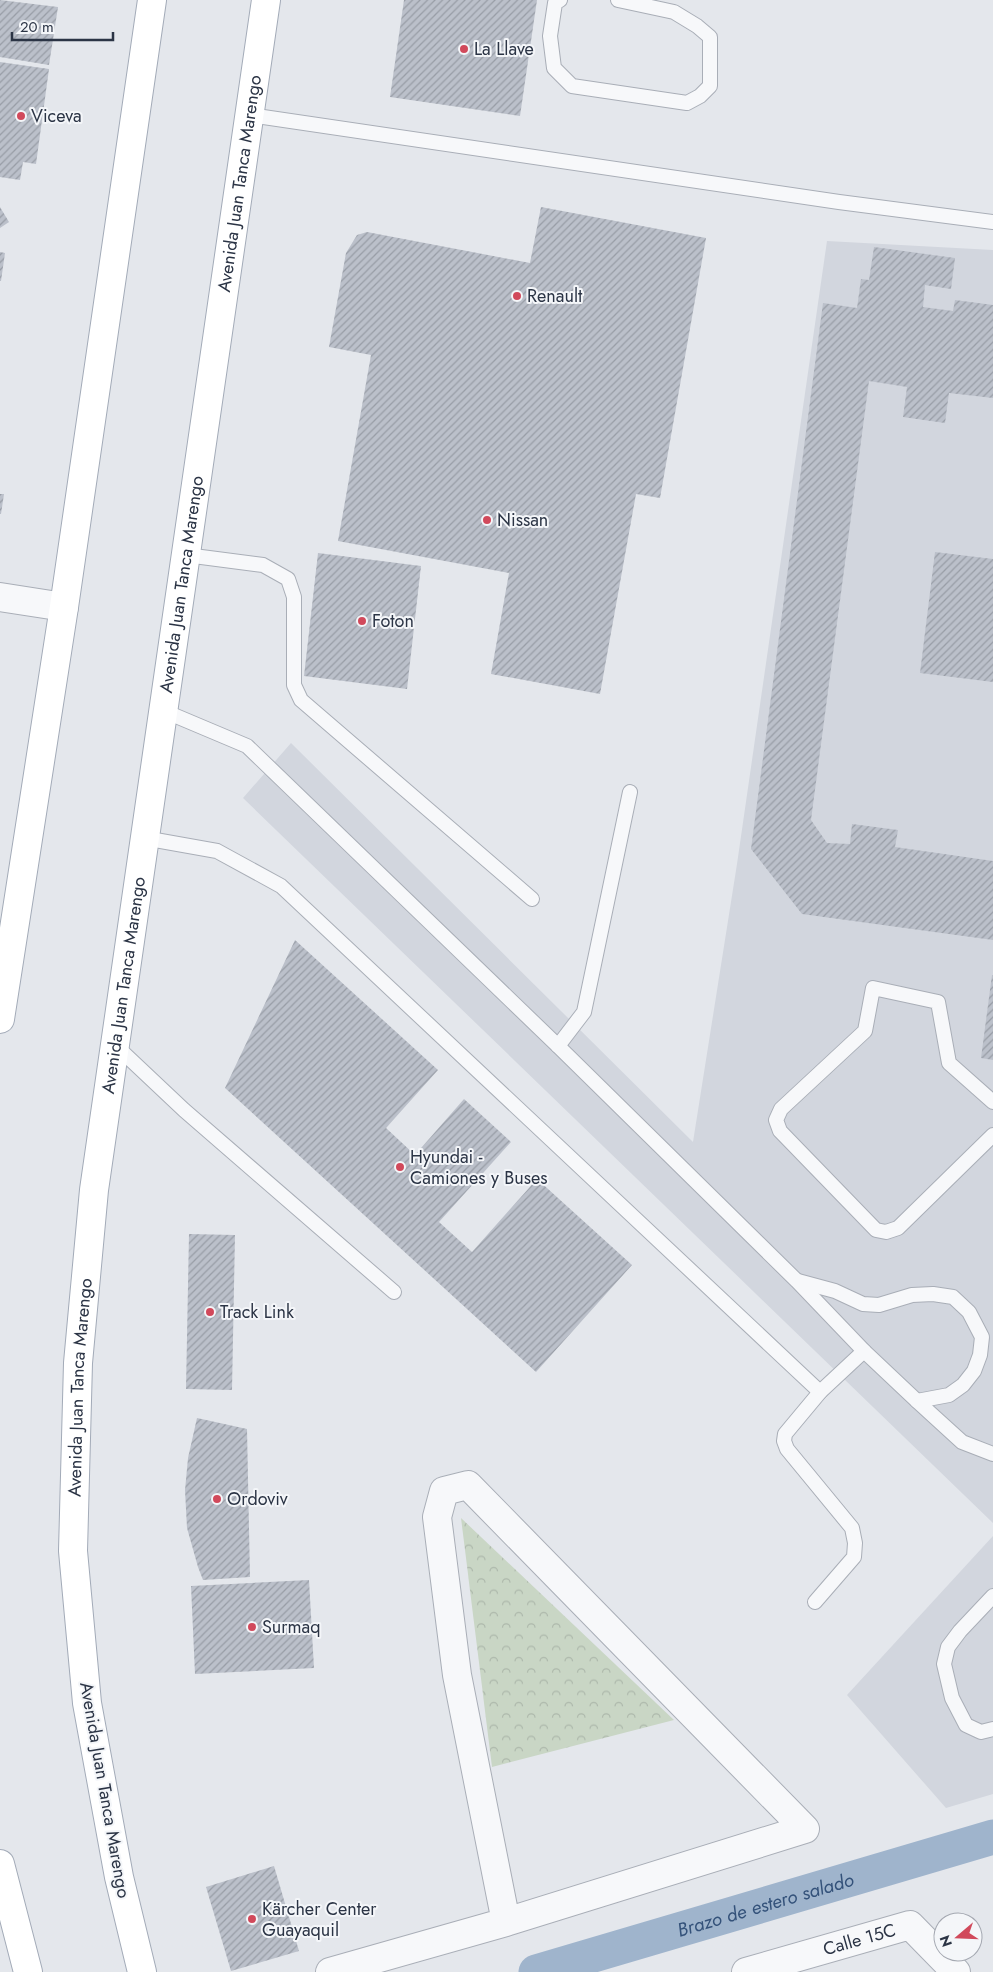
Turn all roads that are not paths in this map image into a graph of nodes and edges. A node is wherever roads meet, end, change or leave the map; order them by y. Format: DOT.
graph roads {
  1 [pos="152,0"];
  2 [pos="266,0"];
  3 [pos="560,0"];
  4 [pos="618,0"];
  5 [pos="250,114"];
  6 [pos="993,222"];
  7 [pos="186,555"];
  8 [pos="0,597"];
  9 [pos="64,607"];
  10 [pos="164,711"];
  11 [pos="630,792"];
  12 [pos="144,838"];
  13 [pos="532,899"];
  14 [pos="0,1019"];
  15 [pos="114,1044"];
  16 [pos="558,1046"];
  17 [pos="993,1102"];
  18 [pos="993,1135"];
  19 [pos="797,1280"];
  20 [pos="394,1292"];
  21 [pos="987,1339"];
  22 [pos="864,1351"];
  23 [pos="820,1392"];
  24 [pos="917,1401"];
  25 [pos="993,1454"];
  26 [pos="993,1596"];
  27 [pos="815,1602"];
  28 [pos="993,1729"];
  29 [pos="0,1864"];
  30 [pos="506,1922"];
  31 [pos="28,1972"];
  32 [pos="142,1972"];
  33 [pos="330,1972"];
  34 [pos="746,1972"];
  35 [pos="956,1972"];
  1 -- 9 [label="main road"];
  2 -- 5 [label="main road, Avenida Juan Tanca Marengo"];
  3 -- 4 [label="lane"];
  5 -- 6 [label="lane"];
  5 -- 7 [label="main road, Avenida Juan Tanca Marengo"];
  7 -- 10 [label="main road, Avenida Juan Tanca Marengo"];
  7 -- 13 [label="lane"];
  8 -- 9 [label="street"];
  9 -- 14 [label="main road"];
  10 -- 12 [label="main road, Avenida Juan Tanca Marengo"];
  10 -- 16 [label="lane"];
  11 -- 16 [label="lane"];
  12 -- 15 [label="main road, Avenida Juan Tanca Marengo"];
  12 -- 23 [label="lane"];
  15 -- 20 [label="lane"];
  15 -- 32 [label="main road, Avenida Juan Tanca Marengo"];
  16 -- 19 [label="lane"];
  17 -- 18 [label="lane"];
  19 -- 21 [label="lane"];
  19 -- 22 [label="lane"];
  21 -- 24 [label="lane"];
  22 -- 23 [label="lane"];
  22 -- 24 [label="lane"];
  23 -- 27 [label="lane"];
  24 -- 25 [label="lane"];
  26 -- 28 [label="lane"];
  29 -- 31 [label="main road"];
  30 -- 30 [label="street"];
  30 -- 33 [label="street"];
  34 -- 35 [label="street, Calle 15C"];
}
